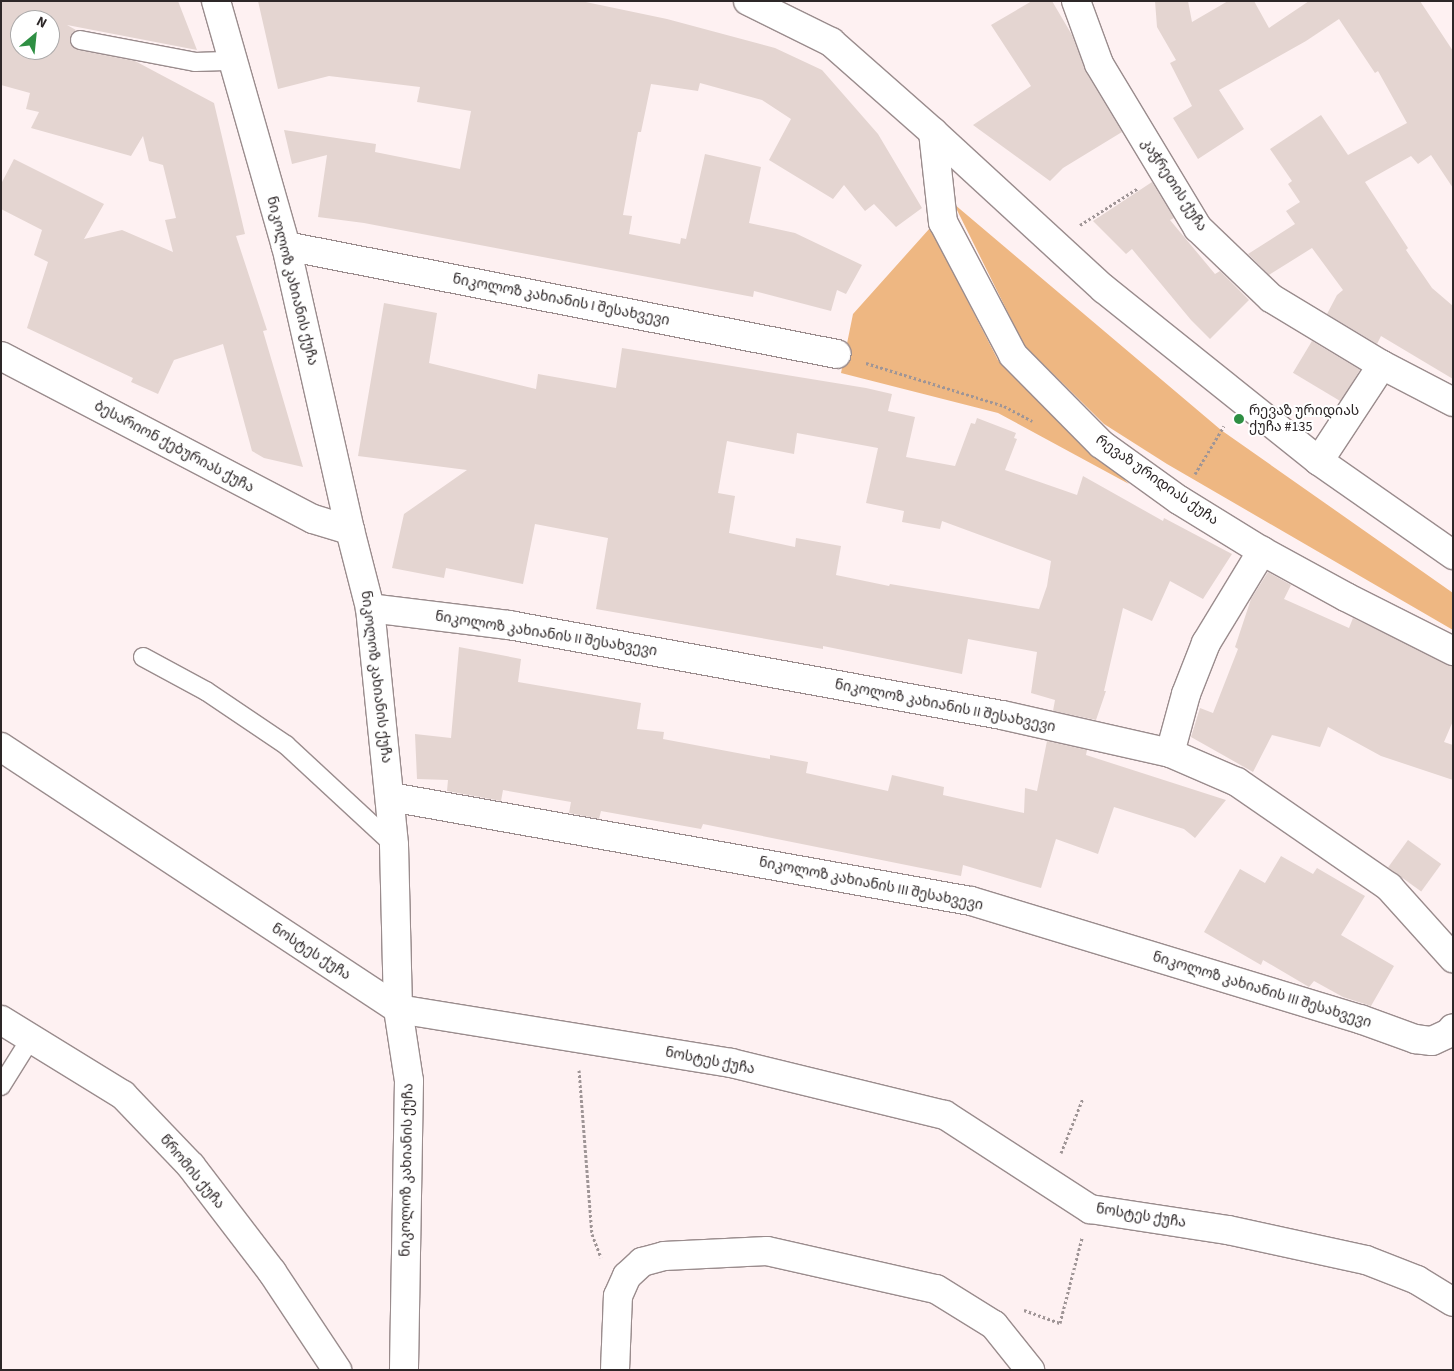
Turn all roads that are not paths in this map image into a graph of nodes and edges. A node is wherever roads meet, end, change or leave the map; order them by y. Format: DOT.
graph roads {
  1 [pos="216,1"];
  2 [pos="748,1"];
  3 [pos="1076,1"];
  4 [pos="80,40"];
  5 [pos="233,61"];
  6 [pos="933,132"];
  7 [pos="286,246"];
  8 [pos="836,354"];
  9 [pos="1,356"];
  10 [pos="1382,365"];
  11 [pos="1453,402"];
  12 [pos="1319,461"];
  13 [pos="350,530"];
  14 [pos="1262,551"];
  15 [pos="1453,555"];
  16 [pos="370,608"];
  17 [pos="1453,651"];
  18 [pos="143,657"];
  19 [pos="1,747"];
  20 [pos="1170,753"];
  21 [pos="391,797"];
  22 [pos="394,845"];
  23 [pos="1453,958"];
  24 [pos="398,1009"];
  25 [pos="1,1020"];
  26 [pos="1453,1028"];
  27 [pos="31,1038"];
  28 [pos="1,1086"];
  29 [pos="1453,1302"];
  30 [pos="338,1370"];
  31 [pos="404,1370"];
  32 [pos="615,1370"];
  33 [pos="1030,1370"];
  1 -- 5 [label="street, ნიკოლოზ კახიანის ქუჩა"];
  2 -- 6 [label="street"];
  3 -- 10 [label="street, კაჭრეთის ქუჩა"];
  4 -- 5 [label="lane"];
  5 -- 7 [label="street, ნიკოლოზ კახიანის ქუჩა"];
  6 -- 12 [label="street"];
  6 -- 14 [label="street, რევაზ ურიდიას ქუჩა"];
  7 -- 8 [label="street, ნიკოლოზ კახიანის I შესახვევი"];
  7 -- 13 [label="street, ნიკოლოზ კახიანის ქუჩა"];
  9 -- 13 [label="street, ბესარიონ ქებურიას ქუჩა"];
  10 -- 11 [label="street, კაჭრეთის ქუჩა"];
  10 -- 12 [label="street"];
  12 -- 15 [label="street"];
  13 -- 16 [label="street, ნიკოლოზ კახიანის ქუჩა"];
  14 -- 17 [label="street, რევაზ ურიდიას ქუჩა"];
  14 -- 20 [label="street"];
  16 -- 20 [label="street, ნიკოლოზ კახიანის II შესახვევი"];
  16 -- 21 [label="street, ნიკოლოზ კახიანის ქუჩა"];
  18 -- 22 [label="lane"];
  19 -- 24 [label="street, ნოსტეს ქუჩა"];
  20 -- 23 [label="street, ნიკოლოზ კახიანის II შესახვევი"];
  21 -- 22 [label="street, ნიკოლოზ კახიანის ქუჩა"];
  21 -- 26 [label="street, ნიკოლოზ კახიანის III შესახვევი"];
  22 -- 24 [label="street, ნიკოლოზ კახიანის ქუჩა"];
  24 -- 29 [label="street, ნოსტეს ქუჩა"];
  24 -- 31 [label="street, ნიკოლოზ კახიანის ქუჩა"];
  25 -- 27 [label="street, წრომის ქუჩა"];
  27 -- 28 [label="lane"];
  27 -- 30 [label="street, წრომის ქუჩა"];
  32 -- 33 [label="street"];
}
